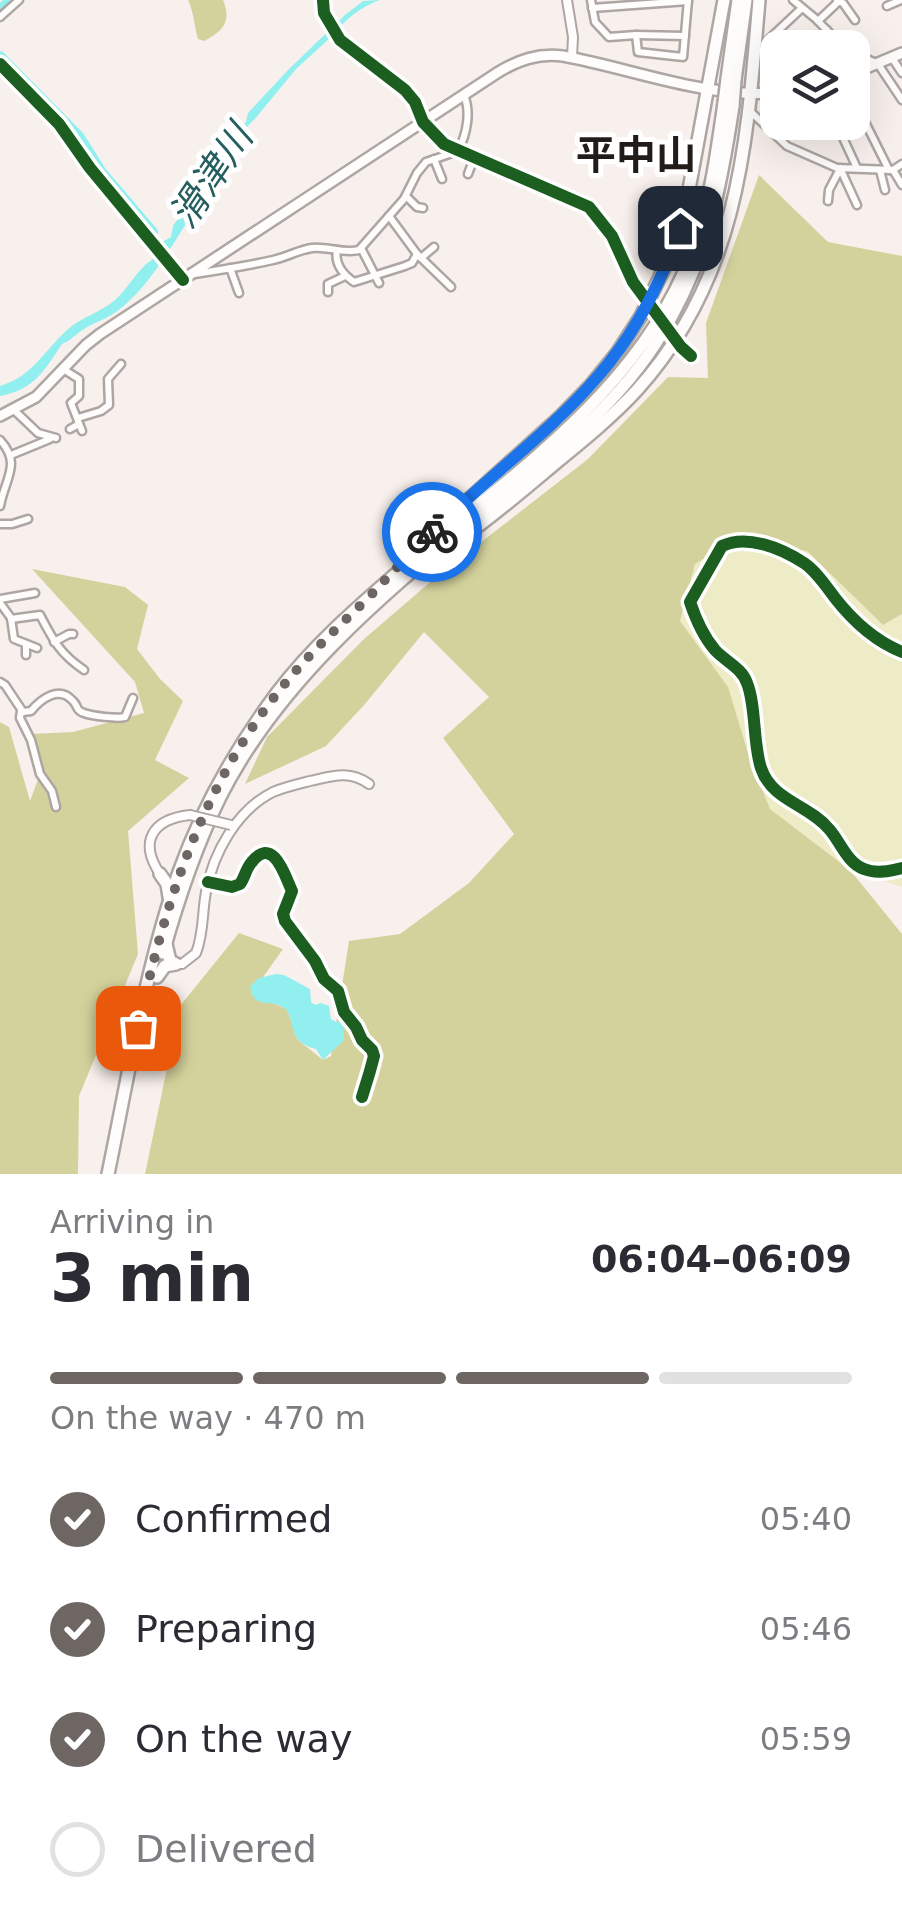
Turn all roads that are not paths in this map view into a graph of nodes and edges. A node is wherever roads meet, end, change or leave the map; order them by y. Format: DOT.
graph roads {
  1 [pos="19,0"];
  2 [pos="323,0"];
  3 [pos="567,0"];
  4 [pos="688,0"];
  5 [pos="724,0"];
  6 [pos="738,0"];
  7 [pos="746,0"];
  8 [pos="759,0"];
  9 [pos="793,0"];
  10 [pos="901,0"];
  11 [pos="837,1"];
  12 [pos="592,4"];
  13 [pos="887,6"];
  14 [pos="802,8"];
  15 [pos="0,17"];
  16 [pos="855,20"];
  17 [pos="818,21"];
  18 [pos="779,30"];
  19 [pos="827,30"];
  20 [pos="636,35"];
  21 [pos="685,36"];
  22 [pos="902,53"];
  23 [pos="572,57"];
  24 [pos="892,58"];
  25 [pos="870,60"];
  26 [pos="0,64"];
  27 [pos="878,64"];
  28 [pos="870,67"];
  29 [pos="902,73"];
  30 [pos="731,80"];
  31 [pos="707,89"];
  32 [pos="752,93"];
  33 [pos="760,93"];
  34 [pos="464,94"];
  35 [pos="902,100"];
  36 [pos="728,105"];
  37 [pos="750,112"];
  38 [pos="423,122"];
  39 [pos="870,133"];
  40 [pos="843,140"];
  41 [pos="458,150"];
  42 [pos="474,158"];
  43 [pos="434,159"];
  44 [pos="902,164"];
  45 [pos="840,168"];
  46 [pos="857,168"];
  47 [pos="888,170"];
  48 [pos="468,174"];
  49 [pos="442,179"];
  50 [pos="902,185"];
  51 [pos="886,190"];
  52 [pos="406,196"];
  53 [pos="828,201"];
  54 [pos="857,205"];
  55 [pos="422,208"];
  56 [pos="389,216"];
  57 [pos="362,248"];
  58 [pos="434,248"];
  59 [pos="337,250"];
  60 [pos="419,256"];
  61 [pos="230,268"];
  62 [pos="345,276"];
  63 [pos="188,277"];
  64 [pos="378,280"];
  65 [pos="450,288"];
  66 [pos="328,292"];
  67 [pos="239,293"];
  68 [pos="644,299"];
  69 [pos="120,364"];
  70 [pos="62,369"];
  71 [pos="14,410"];
  72 [pos="0,416"];
  73 [pos="80,424"];
  74 [pos="70,429"];
  75 [pos="1,441"];
  76 [pos="35,444"];
  77 [pos="0,450"];
  78 [pos="11,455"];
  79 [pos="29,456"];
  80 [pos="0,506"];
  81 [pos="28,519"];
  82 [pos="0,524"];
  83 [pos="418,566"];
  84 [pos="35,592"];
  85 [pos="368,597"];
  86 [pos="0,601"];
  87 [pos="12,619"];
  88 [pos="73,634"];
  89 [pos="54,642"];
  90 [pos="26,644"];
  91 [pos="38,648"];
  92 [pos="902,652"];
  93 [pos="26,656"];
  94 [pos="84,670"];
  95 [pos="0,682"];
  96 [pos="134,698"];
  97 [pos="21,711"];
  98 [pos="369,784"];
  99 [pos="56,807"];
  100 [pos="234,823"];
  101 [pos="902,868"];
  102 [pos="180,870"];
  103 [pos="160,874"];
  104 [pos="208,882"];
  105 [pos="169,902"];
  106 [pos="166,944"];
  107 [pos="176,964"];
  108 [pos="157,978"];
  109 [pos="362,1097"];
  110 [pos="110,1172"];
  1 -- 15 [label="street"];
  2 -- 38 [label="street"];
  3 -- 23 [label="street"];
  4 -- 12 [label="street"];
  4 -- 21 [label="street"];
  5 -- 31 [label="highway"];
  6 -- 30 [label="highway"];
  7 -- 30 [label="highway"];
  8 -- 32 [label="highway"];
  9 -- 14 [label="street"];
  10 -- 13 [label="street"];
  11 -- 16 [label="street"];
  11 -- 17 [label="street"];
  12 -- 20 [label="street"];
  14 -- 17 [label="street"];
  14 -- 18 [label="street"];
  17 -- 19 [label="street"];
  20 -- 21 [label="street"];
  20 -- 21 [label="street"];
  22 -- 24 [label="main road"];
  23 -- 31 [label="main road"];
  23 -- 34 [label="main road"];
  24 -- 27 [label="main road"];
  24 -- 29 [label="street"];
  25 -- 27 [label="street"];
  26 -- 63 [label="street"];
  27 -- 28 [label="main road"];
  27 -- 35 [label="street"];
  30 -- 36 [label="highway, bridge"];
  31 -- 32 [label="main road"];
  31 -- 85 [label="highway"];
  32 -- 33 [label="main road"];
  32 -- 37 [label="highway"];
  34 -- 38 [label="main road"];
  34 -- 41 [label="street"];
  36 -- 83 [label="highway"];
  36 -- 85 [label="highway"];
  37 -- 45 [label="street"];
  37 -- 83 [label="highway"];
  38 -- 41 [label="street"];
  38 -- 63 [label="main road"];
  39 -- 47 [label="street"];
  40 -- 46 [label="street"];
  41 -- 42 [label="street"];
  41 -- 43 [label="street"];
  42 -- 48 [label="street"];
  42 -- 68 [label="street"];
  43 -- 49 [label="street"];
  43 -- 52 [label="street"];
  44 -- 47 [label="street"];
  45 -- 46 [label="street"];
  45 -- 53 [label="street"];
  45 -- 54 [label="street"];
  46 -- 47 [label="street"];
  47 -- 50 [label="street"];
  47 -- 51 [label="street"];
  52 -- 55 [label="street"];
  52 -- 56 [label="street"];
  56 -- 57 [label="street"];
  56 -- 60 [label="street"];
  57 -- 59 [label="street"];
  57 -- 64 [label="street"];
  58 -- 60 [label="street"];
  59 -- 61 [label="street"];
  59 -- 62 [label="street"];
  60 -- 64 [label="street"];
  60 -- 65 [label="street"];
  61 -- 63 [label="street"];
  61 -- 67 [label="street"];
  62 -- 64 [label="street"];
  62 -- 66 [label="street"];
  63 -- 70 [label="main road"];
  69 -- 73 [label="street"];
  70 -- 71 [label="main road"];
  70 -- 73 [label="street"];
  71 -- 72 [label="main road"];
  71 -- 76 [label="street"];
  73 -- 74 [label="street"];
  75 -- 77 [label="street"];
  75 -- 78 [label="street"];
  76 -- 78 [label="street"];
  76 -- 79 [label="street"];
  78 -- 80 [label="street"];
  81 -- 82 [label="street"];
  83 -- 106 [label="highway"];
  84 -- 86 [label="street"];
  85 -- 102 [label="highway"];
  86 -- 87 [label="street"];
  87 -- 89 [label="street"];
  87 -- 90 [label="street"];
  88 -- 89 [label="street"];
  89 -- 94 [label="street"];
  90 -- 91 [label="street"];
  90 -- 93 [label="street"];
  92 -- 101 [label="street"];
  95 -- 97 [label="street"];
  96 -- 97 [label="street"];
  97 -- 99 [label="street"];
  98 -- 100 [label="street"];
  100 -- 103 [label="street, bridge"];
  100 -- 104 [label="street"];
  102 -- 103 [label="highway"];
  102 -- 105 [label="highway"];
  103 -- 105 [label="highway"];
  104 -- 107 [label="street"];
  104 -- 109 [label="street"];
  105 -- 110 [label="highway"];
  106 -- 107 [label="highway"];
  106 -- 108 [label="highway"];
  107 -- 108 [label="highway"];
  108 -- 110 [label="highway"];
}
